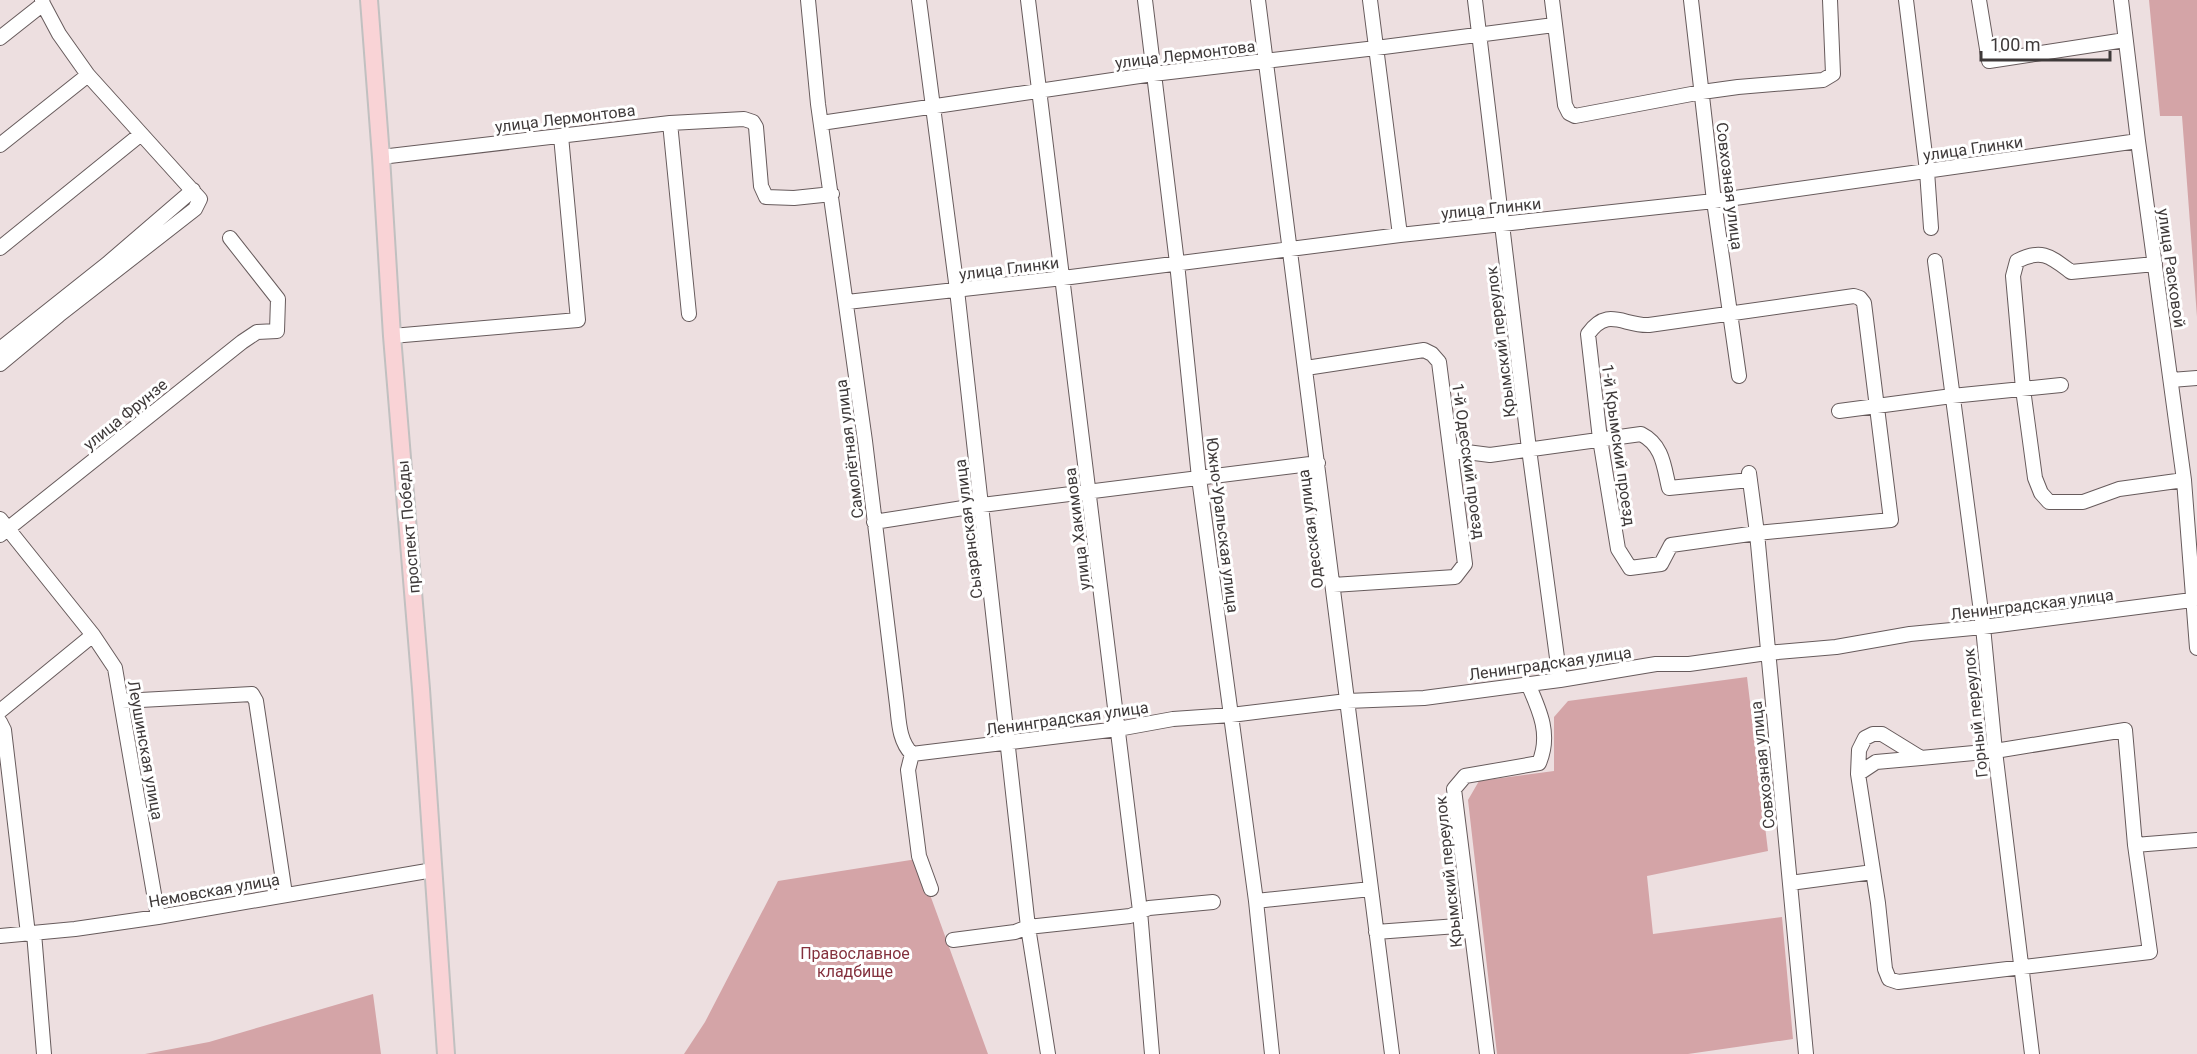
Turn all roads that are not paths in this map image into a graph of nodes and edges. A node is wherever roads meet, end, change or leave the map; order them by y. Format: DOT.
graph roads {
  1 [pos="369,0"];
  2 [pos="808,0"];
  3 [pos="919,0"];
  4 [pos="1028,0"];
  5 [pos="1145,0"];
  6 [pos="1258,0"];
  7 [pos="1370,0"];
  8 [pos="1475,0"];
  9 [pos="1552,0"];
  10 [pos="1691,0"];
  11 [pos="1830,0"];
  12 [pos="1906,0"];
  13 [pos="1979,0"];
  14 [pos="2121,0"];
  15 [pos="42,2"];
  16 [pos="1554,25"];
  17 [pos="1478,34"];
  18 [pos="0,38"];
  19 [pos="2125,40"];
  20 [pos="1377,48"];
  21 [pos="1266,60"];
  22 [pos="1153,74"];
  23 [pos="88,75"];
  24 [pos="1040,89"];
  25 [pos="1702,92"];
  26 [pos="932,106"];
  27 [pos="670,123"];
  28 [pos="821,123"];
  29 [pos="141,134"];
  30 [pos="561,136"];
  31 [pos="2138,141"];
  32 [pos="0,145"];
  33 [pos="381,157"];
  34 [pos="1927,171"];
  35 [pos="193,190"];
  36 [pos="832,194"];
  37 [pos="1714,201"];
  38 [pos="1503,223"];
  39 [pos="1931,228"];
  40 [pos="1400,235"];
  41 [pos="230,238"];
  42 [pos="0,248"];
  43 [pos="1291,248"];
  44 [pos="1935,261"];
  45 [pos="1177,263"];
  46 [pos="2155,264"];
  47 [pos="1063,278"];
  48 [pos="957,290"];
  49 [pos="847,302"];
  50 [pos="689,314"];
  51 [pos="1730,315"];
  52 [pos="392,336"];
  53 [pos="0,349"];
  54 [pos="0,364"];
  55 [pos="1306,368"];
  56 [pos="1739,376"];
  57 [pos="2197,378"];
  58 [pos="2171,380"];
  59 [pos="2061,386"];
  60 [pos="2023,389"];
  61 [pos="1952,396"];
  62 [pos="1878,406"];
  63 [pos="1839,411"];
  64 [pos="1600,439"];
  65 [pos="1529,449"];
  66 [pos="1451,450"];
  67 [pos="1318,462"];
  68 [pos="1199,478"];
  69 [pos="2184,480"];
  70 [pos="1089,492"];
  71 [pos="982,505"];
  72 [pos="874,522"];
  73 [pos="3,527"];
  74 [pos="1756,533"];
  75 [pos="1333,585"];
  76 [pos="2192,600"];
  77 [pos="1983,627"];
  78 [pos="93,635"];
  79 [pos="2197,648"];
  80 [pos="1767,653"];
  81 [pos="1560,680"];
  82 [pos="1528,684"];
  83 [pos="122,701"];
  84 [pos="1347,701"];
  85 [pos="0,711"];
  86 [pos="1231,715"];
  87 [pos="0,722"];
  88 [pos="1118,729"];
  89 [pos="1009,744"];
  90 [pos="1995,751"];
  91 [pos="912,754"];
  92 [pos="1921,758"];
  93 [pos="1858,774"];
  94 [pos="2197,840"];
  95 [pos="2135,845"];
  96 [pos="433,870"];
  97 [pos="1873,872"];
  98 [pos="1790,883"];
  99 [pos="931,889"];
  100 [pos="1371,889"];
  101 [pos="285,894"];
  102 [pos="1256,901"];
  103 [pos="1213,902"];
  104 [pos="1140,911"];
  105 [pos="158,917"];
  106 [pos="1471,925"];
  107 [pos="1028,927"];
  108 [pos="1376,932"];
  109 [pos="31,934"];
  110 [pos="0,936"];
  111 [pos="953,940"];
  112 [pos="2020,969"];
  113 [pos="44,1054"];
  114 [pos="446,1054"];
  115 [pos="1048,1054"];
  116 [pos="1152,1054"];
  117 [pos="1272,1054"];
  118 [pos="1392,1054"];
  119 [pos="1486,1054"];
  120 [pos="1806,1054"];
  121 [pos="2032,1054"];
  1 -- 33 [label="main road, проспект Победы"];
  2 -- 28 [label="street, Самолётная улица"];
  3 -- 26 [label="street, Сызранская улица"];
  4 -- 24 [label="street, улица Хакимова"];
  5 -- 22 [label="street, Южно-Уральская улица"];
  6 -- 21 [label="street, Одесская улица"];
  7 -- 20 [label="street"];
  8 -- 17 [label="street, Крымский переулок"];
  9 -- 16 [label="street"];
  10 -- 25 [label="street, Совхозная улица"];
  11 -- 25 [label="street"];
  12 -- 34 [label="street"];
  13 -- 19 [label="street"];
  14 -- 19 [label="street, улица Расковой"];
  15 -- 18 [label="street"];
  15 -- 23 [label="street"];
  16 -- 17 [label="street, улица Лермонтова"];
  16 -- 25 [label="street"];
  17 -- 20 [label="street, улица Лермонтова"];
  17 -- 38 [label="street, Крымский переулок"];
  19 -- 31 [label="street, улица Расковой"];
  20 -- 21 [label="street, улица Лермонтова"];
  20 -- 40 [label="street"];
  21 -- 22 [label="street, улица Лермонтова"];
  21 -- 43 [label="street, Одесская улица"];
  22 -- 24 [label="street, улица Лермонтова"];
  22 -- 45 [label="street, Южно-Уральская улица"];
  23 -- 29 [label="street"];
  23 -- 32 [label="street"];
  24 -- 26 [label="street, улица Лермонтова"];
  24 -- 47 [label="street, улица Хакимова"];
  25 -- 37 [label="street, Совхозная улица"];
  26 -- 28 [label="street, улица Лермонтова"];
  26 -- 48 [label="street, Сызранская улица"];
  27 -- 30 [label="street, улица Лермонтова"];
  27 -- 36 [label="street, улица Лермонтова"];
  27 -- 50 [label="street"];
  28 -- 36 [label="street, Самолётная улица"];
  29 -- 35 [label="street"];
  29 -- 42 [label="street"];
  30 -- 33 [label="street, улица Лермонтова"];
  30 -- 52 [label="street"];
  31 -- 34 [label="street, улица Глинки"];
  31 -- 46 [label="street, улица Расковой"];
  33 -- 52 [label="main road, проспект Победы"];
  34 -- 37 [label="street, улица Глинки"];
  34 -- 39 [label="street"];
  35 -- 53 [label="street"];
  35 -- 54 [label="street"];
  36 -- 49 [label="street, Самолётная улица"];
  37 -- 38 [label="street, улица Глинки"];
  37 -- 51 [label="street, Совхозная улица"];
  38 -- 40 [label="street, улица Глинки"];
  38 -- 65 [label="street, Крымский переулок"];
  40 -- 43 [label="street, улица Глинки"];
  41 -- 73 [label="street, улица Фрунзе"];
  43 -- 45 [label="street, улица Глинки"];
  43 -- 55 [label="street, Одесская улица"];
  44 -- 61 [label="street, Горный переулок"];
  45 -- 47 [label="street, улица Глинки"];
  45 -- 68 [label="street, Южно-Уральская улица"];
  46 -- 58 [label="street, улица Расковой"];
  46 -- 60 [label="street"];
  47 -- 48 [label="street, улица Глинки"];
  47 -- 70 [label="street, улица Хакимова"];
  48 -- 49 [label="street, улица Глинки"];
  48 -- 71 [label="street, Сызранская улица"];
  49 -- 72 [label="street, Самолётная улица"];
  51 -- 56 [label="street, Совхозная улица"];
  51 -- 62 [label="street, 1-й Крымский проезд"];
  51 -- 64 [label="street, 1-й Крымский проезд"];
  52 -- 96 [label="main road, проспект Победы"];
  55 -- 66 [label="street, 1-й Одесский проезд"];
  55 -- 67 [label="street, Одесская улица"];
  57 -- 58 [label="street"];
  58 -- 69 [label="street, улица Расковой"];
  59 -- 60 [label="street"];
  60 -- 61 [label="street"];
  60 -- 69 [label="street"];
  61 -- 62 [label="street"];
  61 -- 77 [label="street, Горный переулок"];
  62 -- 63 [label="street"];
  62 -- 74 [label="street"];
  64 -- 65 [label="street"];
  64 -- 74 [label="street, Совхозная улица"];
  64 -- 74 [label="street, 1-й Крымский проезд"];
  65 -- 66 [label="street"];
  65 -- 81 [label="street, Крымский переулок"];
  66 -- 75 [label="street, 1-й Одесский проезд"];
  67 -- 68 [label="street"];
  67 -- 75 [label="street, Одесская улица"];
  68 -- 70 [label="street"];
  68 -- 86 [label="street, Южно-Уральская улица"];
  69 -- 76 [label="street, улица Расковой"];
  70 -- 71 [label="street"];
  70 -- 88 [label="street, улица Хакимова"];
  71 -- 72 [label="street"];
  71 -- 89 [label="street, Сызранская улица"];
  72 -- 91 [label="street, Самолётная улица"];
  73 -- 78 [label="street, Леушинская улица"];
  74 -- 80 [label="street, Совхозная улица"];
  75 -- 84 [label="street, Одесская улица"];
  76 -- 77 [label="street, Ленинградская улица"];
  76 -- 79 [label="street, улица Расковой"];
  77 -- 80 [label="street, Ленинградская улица"];
  77 -- 90 [label="street, Горный переулок"];
  78 -- 83 [label="street, Леушинская улица"];
  78 -- 85 [label="street"];
  80 -- 81 [label="street, Ленинградская улица"];
  80 -- 98 [label="street, Совхозная улица"];
  81 -- 82 [label="street, Ленинградская улица"];
  82 -- 84 [label="street, Ленинградская улица"];
  82 -- 106 [label="street, Крымский переулок"];
  83 -- 101 [label="street"];
  83 -- 105 [label="street, Леушинская улица"];
  84 -- 86 [label="street, Ленинградская улица"];
  84 -- 100 [label="street, Одесская улица"];
  86 -- 88 [label="street, Ленинградская улица"];
  86 -- 102 [label="street, Южно-Уральская улица"];
  87 -- 109 [label="street"];
  88 -- 89 [label="street, Ленинградская улица"];
  88 -- 104 [label="street, улица Хакимова"];
  89 -- 91 [label="street, Ленинградская улица"];
  89 -- 107 [label="street, Сызранская улица"];
  90 -- 92 [label="street"];
  90 -- 95 [label="street"];
  90 -- 112 [label="street, Горный переулок"];
  91 -- 99 [label="street, Самолётная улица"];
  92 -- 93 [label="street"];
  92 -- 93 [label="street"];
  93 -- 97 [label="street"];
  94 -- 95 [label="street"];
  95 -- 112 [label="street"];
  96 -- 101 [label="street, Немовская улица"];
  96 -- 114 [label="main road, проспект Победы"];
  97 -- 98 [label="street"];
  97 -- 112 [label="street"];
  98 -- 120 [label="street, Совхозная улица"];
  100 -- 102 [label="street"];
  100 -- 108 [label="street, Одесская улица"];
  101 -- 105 [label="street, Немовская улица"];
  102 -- 117 [label="street, Южно-Уральская улица"];
  103 -- 104 [label="street"];
  104 -- 107 [label="street"];
  104 -- 116 [label="street, улица Хакимова"];
  105 -- 109 [label="street, Немовская улица"];
  106 -- 108 [label="street"];
  106 -- 119 [label="street, Крымский переулок"];
  107 -- 111 [label="street"];
  107 -- 115 [label="street, Сызранская улица"];
  108 -- 118 [label="street, Одесская улица"];
  109 -- 110 [label="street, Немовская улица"];
  109 -- 113 [label="street"];
  112 -- 121 [label="street, Горный переулок"];
}
